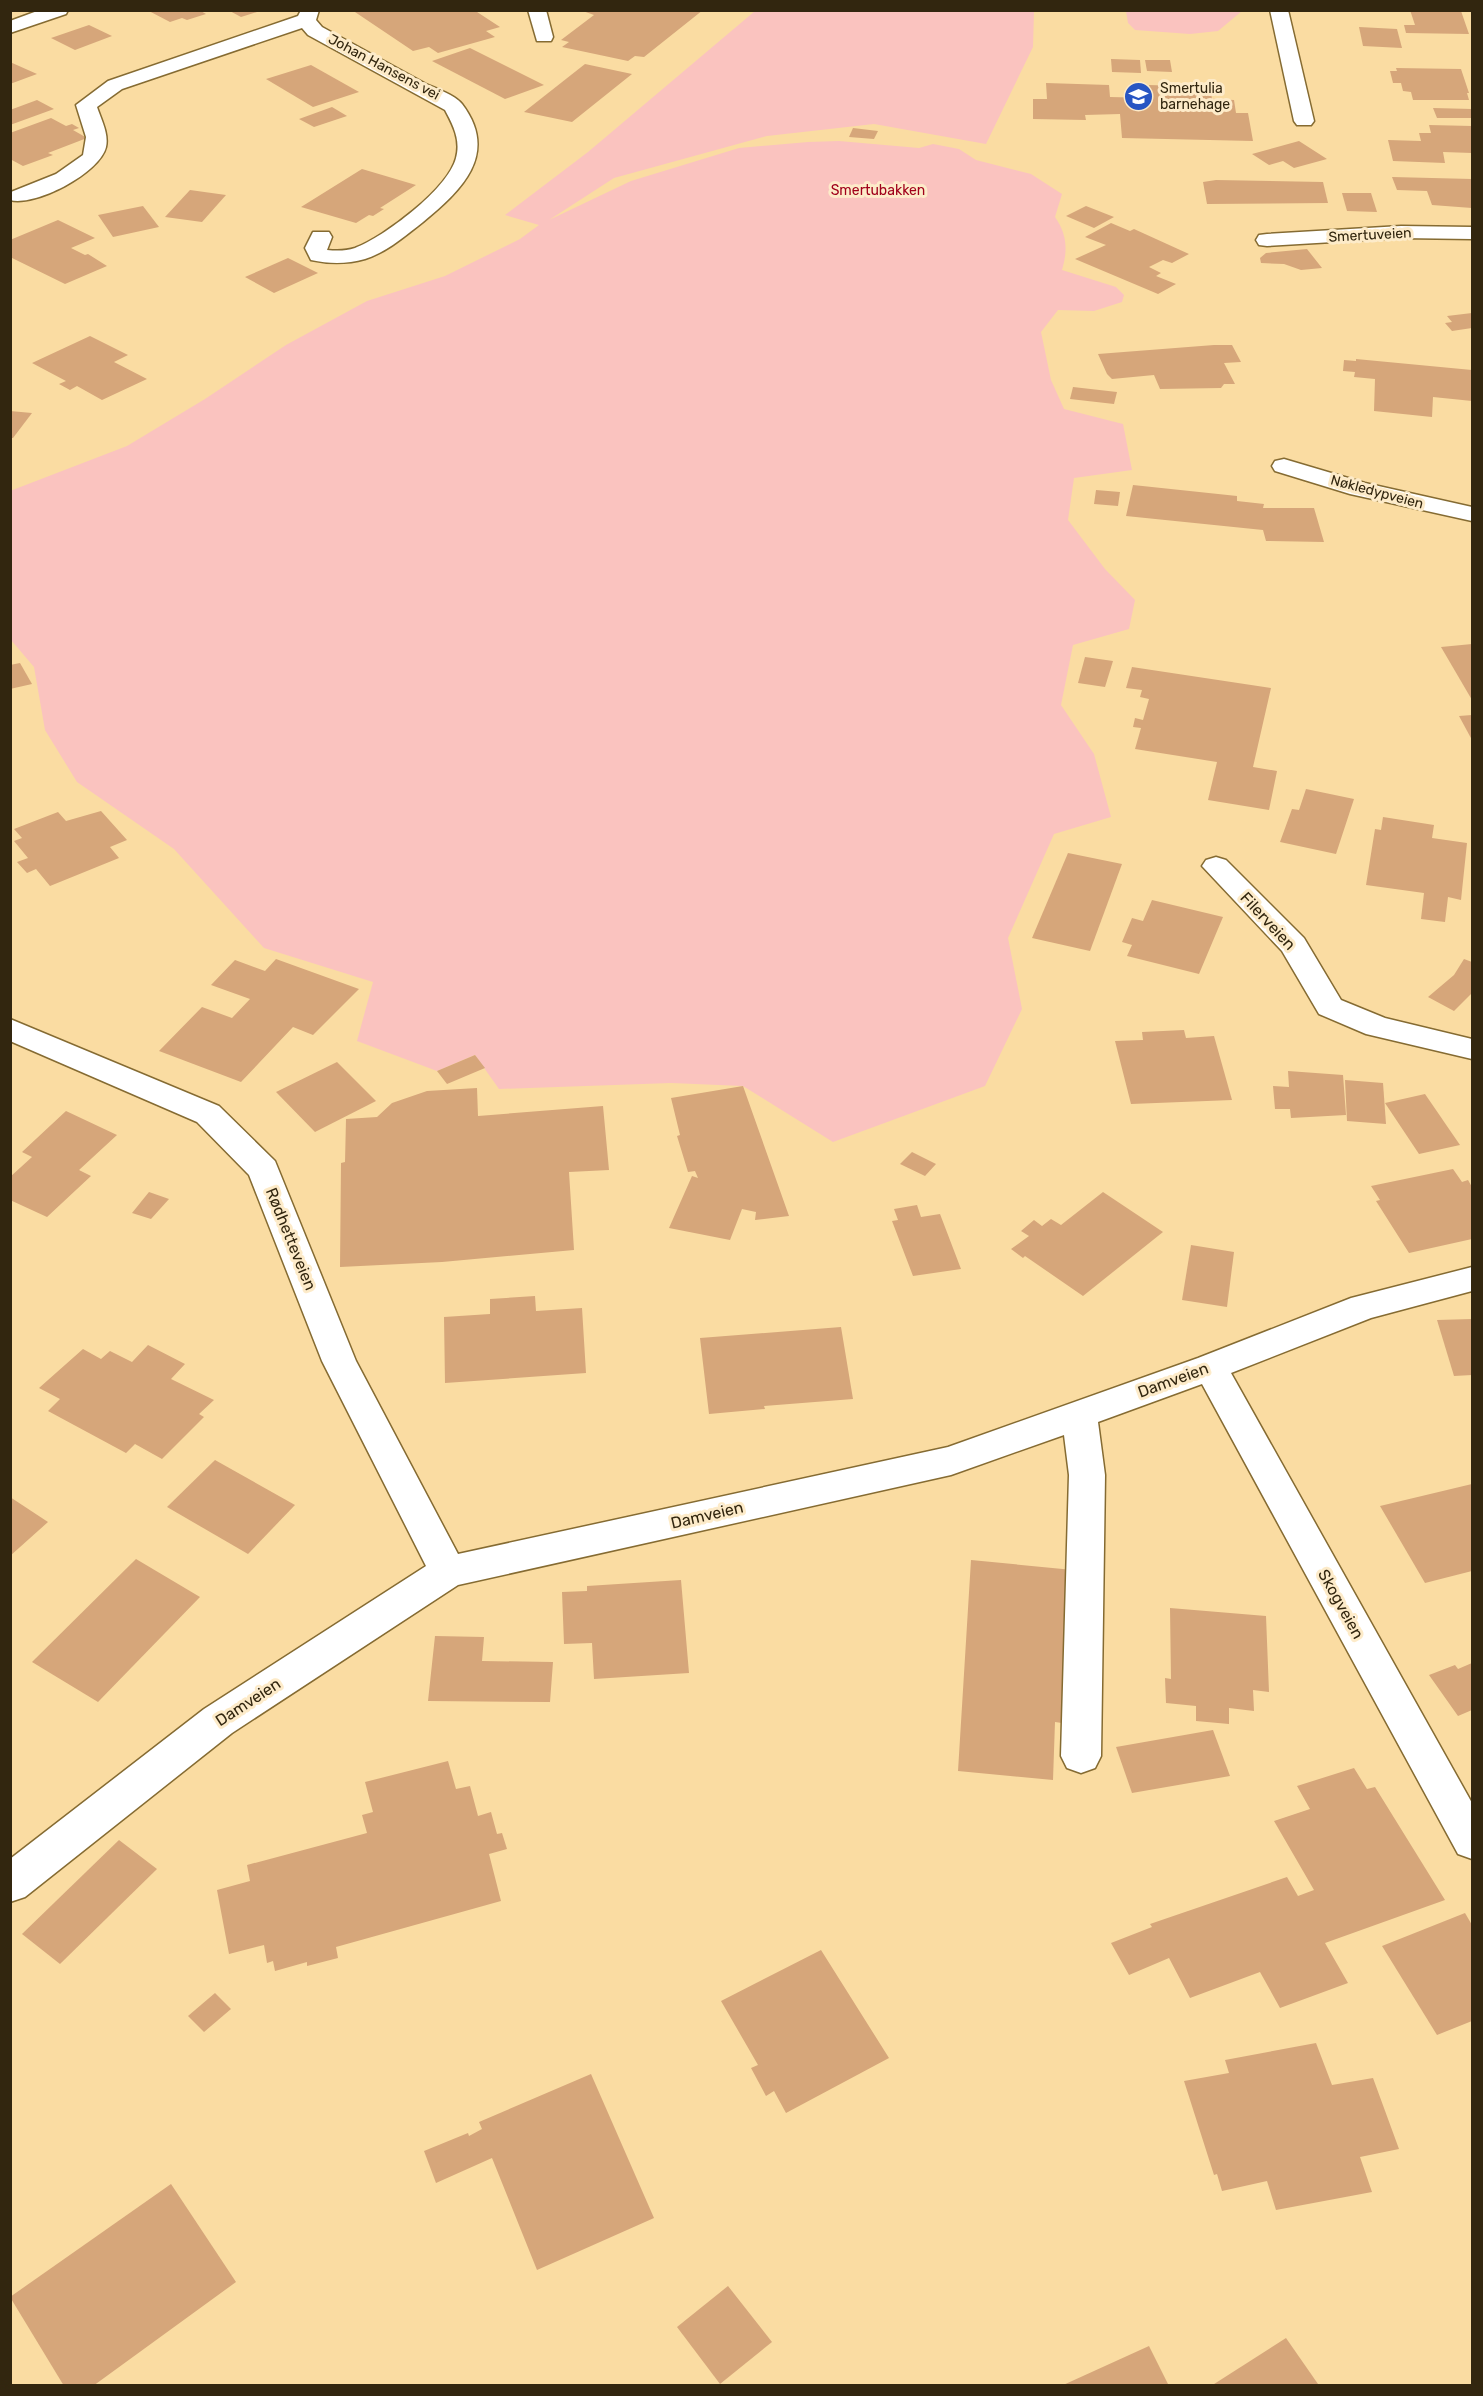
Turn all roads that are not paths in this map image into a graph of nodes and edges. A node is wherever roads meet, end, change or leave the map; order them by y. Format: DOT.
graph roads {
  1 [pos="59,10"];
  2 [pos="537,10"];
  3 [pos="1279,10"];
  4 [pos="308,15"];
  5 [pos="10,27"];
  6 [pos="544,37"];
  7 [pos="1304,121"];
  8 [pos="18,196"];
  9 [pos="1473,232"];
  10 [pos="321,237"];
  11 [pos="1267,240"];
  12 [pos="1284,466"];
  13 [pos="1473,514"];
  14 [pos="1216,866"];
  15 [pos="10,1029"];
  16 [pos="1473,1049"];
  17 [pos="1473,1279"];
  18 [pos="1210,1367"];
  19 [pos="1079,1414"];
  20 [pos="448,1572"];
  21 [pos="1081,1756"];
  22 [pos="1473,1841"];
  23 [pos="10,1884"];
  1 -- 5 [label="street"];
  2 -- 6 [label="street"];
  3 -- 7 [label="street"];
  4 -- 8 [label="street, Johan Hansens vei"];
  4 -- 10 [label="street, Johan Hansens vei"];
  9 -- 11 [label="street, Smertuveien"];
  12 -- 13 [label="street, Nøkledypveien"];
  14 -- 16 [label="street, Filerveien"];
  15 -- 20 [label="street, Rødhetteveien"];
  17 -- 18 [label="street, Damveien"];
  18 -- 19 [label="street, Damveien"];
  18 -- 22 [label="street, Skogveien"];
  19 -- 20 [label="street, Damveien"];
  19 -- 21 [label="street"];
  20 -- 23 [label="street, Damveien"];
}
